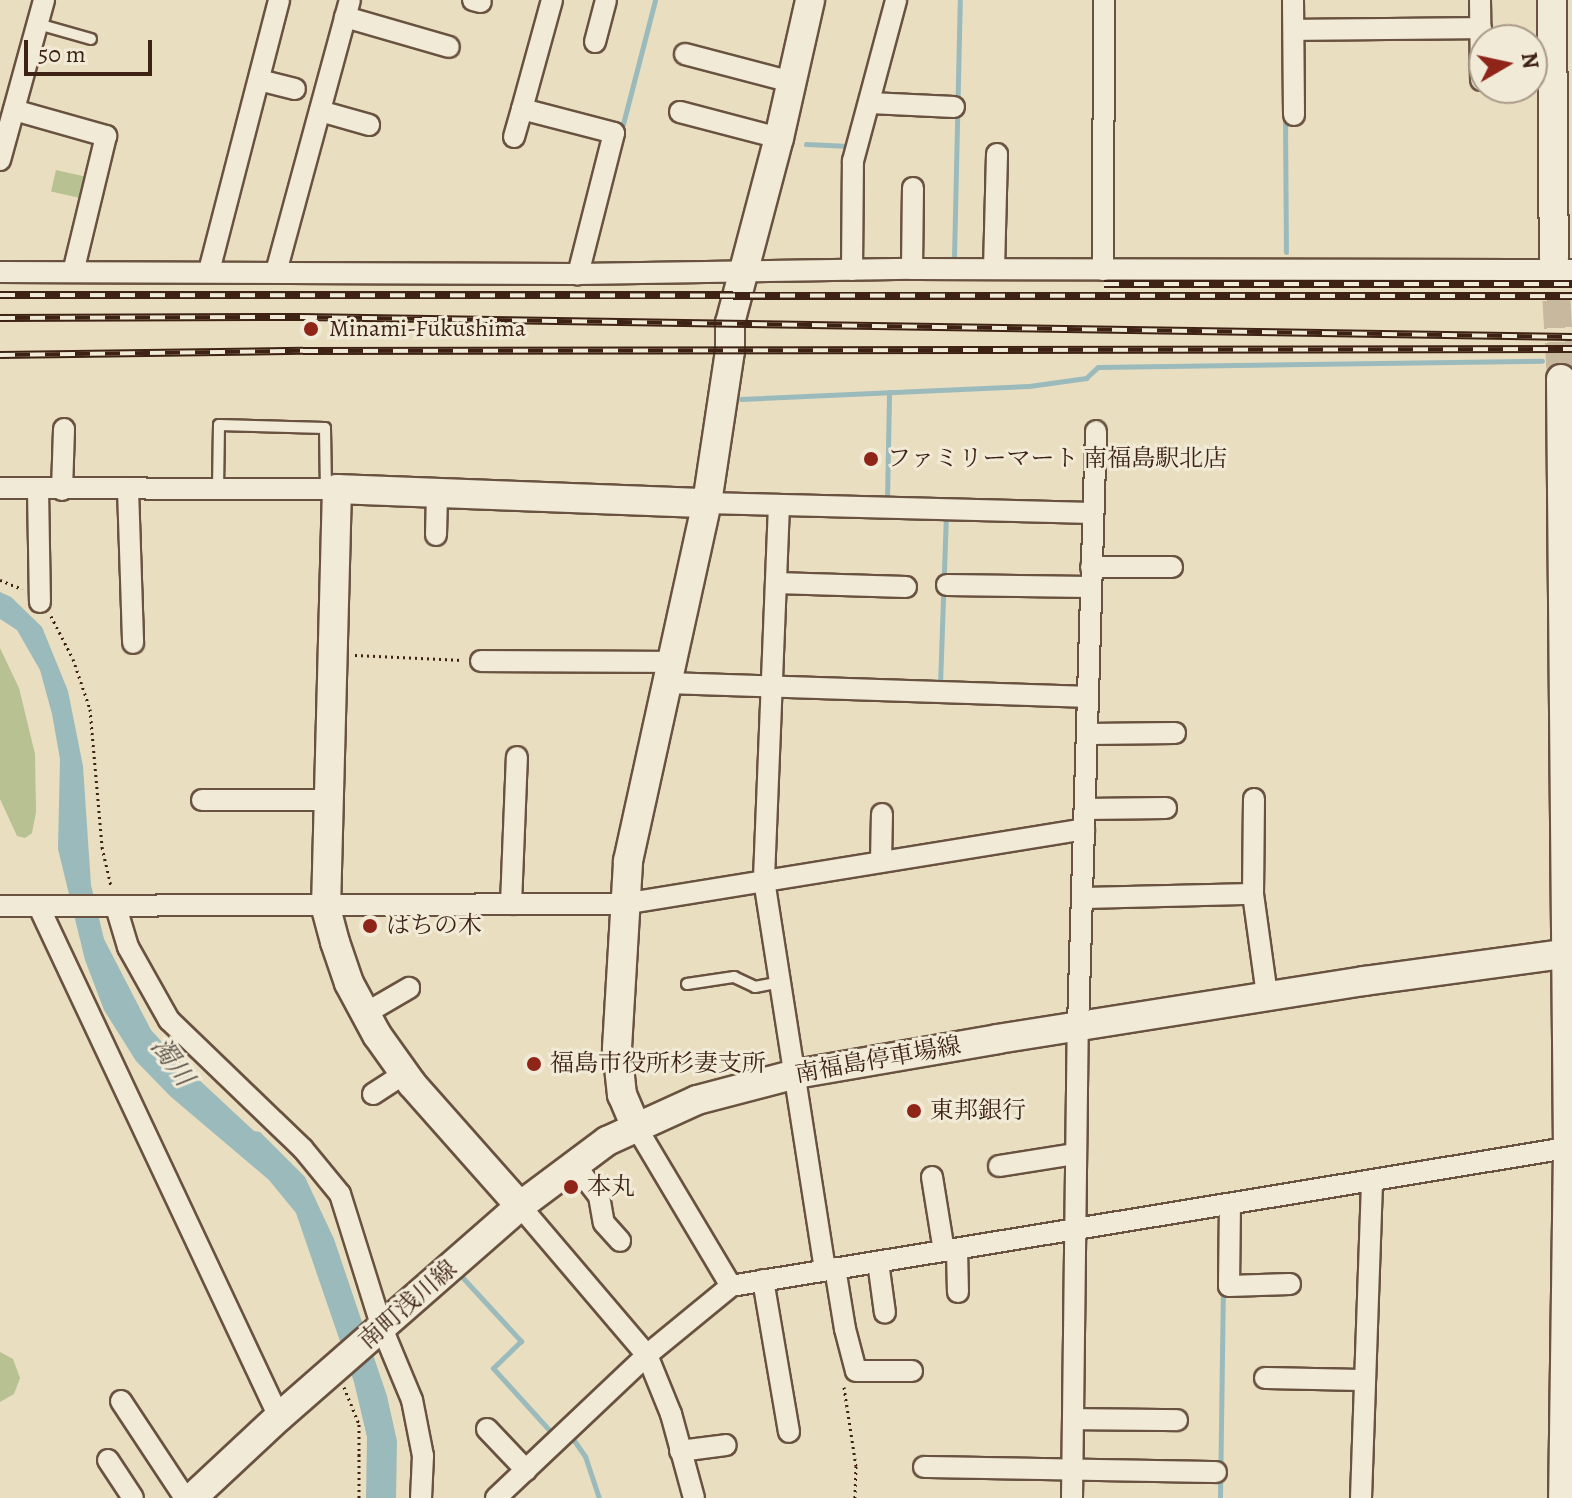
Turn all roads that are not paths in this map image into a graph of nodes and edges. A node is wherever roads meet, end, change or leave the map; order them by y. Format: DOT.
graph roads {
  1 [pos="44,0"];
  2 [pos="279,0"];
  3 [pos="552,0"];
  4 [pos="606,0"];
  5 [pos="810,0"];
  6 [pos="896,0"];
  7 [pos="1104,0"];
  8 [pos="1293,0"];
  9 [pos="1480,0"];
  10 [pos="1552,0"];
  11 [pos="348,8"];
  12 [pos="38,24"];
  13 [pos="1481,24"];
  14 [pos="1468,28"];
  15 [pos="1294,30"];
  16 [pos="91,39"];
  17 [pos="595,42"];
  18 [pos="449,47"];
  19 [pos="685,54"];
  20 [pos="259,80"];
  21 [pos="792,82"];
  22 [pos="295,89"];
  23 [pos="870,103"];
  24 [pos="954,107"];
  25 [pos="522,109"];
  26 [pos="14,110"];
  27 [pos="320,111"];
  28 [pos="680,112"];
  29 [pos="1294,115"];
  30 [pos="369,125"];
  31 [pos="514,137"];
  32 [pos="779,138"];
  33 [pos="997,154"];
  34 [pos="0,160"];
  35 [pos="913,188"];
  36 [pos="1563,264"];
  37 [pos="912,269"];
  38 [pos="994,269"];
  39 [pos="852,270"];
  40 [pos="1103,270"];
  41 [pos="209,271"];
  42 [pos="743,271"];
  43 [pos="0,272"];
  44 [pos="73,272"];
  45 [pos="276,272"];
  46 [pos="578,274"];
  47 [pos="1561,379"];
  48 [pos="64,429"];
  49 [pos="1096,431"];
  50 [pos="0,488"];
  51 [pos="128,489"];
  52 [pos="218,489"];
  53 [pos="331,489"];
  54 [pos="38,490"];
  55 [pos="62,490"];
  56 [pos="437,493"];
  57 [pos="707,503"];
  58 [pos="779,505"];
  59 [pos="1092,513"];
  60 [pos="436,535"];
  61 [pos="1172,567"];
  62 [pos="1091,577"];
  63 [pos="776,583"];
  64 [pos="947,585"];
  65 [pos="906,587"];
  66 [pos="40,602"];
  67 [pos="133,643"];
  68 [pos="481,661"];
  69 [pos="671,672"];
  70 [pos="772,686"];
  71 [pos="1088,697"];
  72 [pos="1175,733"];
  73 [pos="1088,734"];
  74 [pos="517,757"];
  75 [pos="1254,799"];
  76 [pos="202,800"];
  77 [pos="328,800"];
  78 [pos="1166,808"];
  79 [pos="882,814"];
  80 [pos="1084,819"];
  81 [pos="881,861"];
  82 [pos="764,880"];
  83 [pos="1253,894"];
  84 [pos="1084,898"];
  85 [pos="511,904"];
  86 [pos="623,904"];
  87 [pos="0,906"];
  88 [pos="39,907"];
  89 [pos="110,907"];
  90 [pos="326,908"];
  91 [pos="1568,953"];
  92 [pos="781,982"];
  93 [pos="687,984"];
  94 [pos="409,988"];
  95 [pos="1267,995"];
  96 [pos="366,1013"];
  97 [pos="1078,1026"];
  98 [pos="404,1074"];
  99 [pos="796,1074"];
  100 [pos="373,1094"];
  101 [pos="635,1125"];
  102 [pos="1570,1148"];
  103 [pos="1075,1154"];
  104 [pos="574,1164"];
  105 [pos="999,1166"];
  106 [pos="932,1177"];
  107 [pos="1372,1180"];
  108 [pos="1230,1204"];
  109 [pos="520,1206"];
  110 [pos="1075,1229"];
  111 [pos="620,1241"];
  112 [pos="951,1250"];
  113 [pos="878,1262"];
  114 [pos="830,1269"];
  115 [pos="763,1280"];
  116 [pos="1290,1284"];
  117 [pos="731,1286"];
  118 [pos="958,1292"];
  119 [pos="885,1313"];
  120 [pos="379,1330"];
  121 [pos="647,1355"];
  122 [pos="912,1371"];
  123 [pos="1265,1378"];
  124 [pos="1363,1380"];
  125 [pos="121,1401"];
  126 [pos="279,1417"];
  127 [pos="1073,1419"];
  128 [pos="1177,1420"];
  129 [pos="487,1429"];
  130 [pos="789,1432"];
  131 [pos="726,1445"];
  132 [pos="680,1451"];
  133 [pos="108,1460"];
  134 [pos="924,1467"];
  135 [pos="526,1470"];
  136 [pos="1073,1470"];
  137 [pos="1216,1472"];
  138 [pos="133,1498"];
  139 [pos="185,1498"];
  140 [pos="192,1498"];
  141 [pos="421,1498"];
  142 [pos="496,1498"];
  143 [pos="694,1498"];
  144 [pos="1072,1498"];
  145 [pos="1361,1498"];
  146 [pos="1563,1498"];
  1 -- 12 [label="street"];
  2 -- 20 [label="street"];
  3 -- 25 [label="street"];
  4 -- 17 [label="street"];
  5 -- 21 [label="street"];
  6 -- 23 [label="street"];
  7 -- 40 [label="street"];
  8 -- 15 [label="street"];
  9 -- 13 [label="street"];
  10 -- 36 [label="street"];
  11 -- 18 [label="street"];
  11 -- 27 [label="street"];
  12 -- 16 [label="lane"];
  12 -- 26 [label="street"];
  14 -- 15 [label="street"];
  15 -- 29 [label="street"];
  19 -- 21 [label="street"];
  20 -- 22 [label="street"];
  20 -- 41 [label="street"];
  21 -- 32 [label="street"];
  23 -- 24 [label="street"];
  23 -- 39 [label="street"];
  25 -- 31 [label="street"];
  25 -- 46 [label="street"];
  26 -- 34 [label="street"];
  26 -- 44 [label="street"];
  27 -- 30 [label="street"];
  27 -- 45 [label="street"];
  28 -- 32 [label="street"];
  32 -- 42 [label="street"];
  33 -- 38 [label="street"];
  35 -- 37 [label="street"];
  36 -- 40 [label="street"];
  37 -- 38 [label="street"];
  37 -- 39 [label="street"];
  38 -- 40 [label="street"];
  39 -- 42 [label="street"];
  41 -- 44 [label="street"];
  41 -- 45 [label="street"];
  42 -- 46 [label="street"];
  42 -- 57 [label="street"];
  43 -- 44 [label="street"];
  45 -- 46 [label="street"];
  47 -- 91 [label="street"];
  48 -- 55 [label="street"];
  49 -- 59 [label="street"];
  50 -- 54 [label="street"];
  51 -- 52 [label="street"];
  51 -- 55 [label="street"];
  51 -- 67 [label="street"];
  52 -- 53 [label="street"];
  52 -- 53 [label="lane"];
  53 -- 56 [label="street"];
  53 -- 77 [label="street"];
  54 -- 55 [label="street"];
  54 -- 66 [label="street"];
  56 -- 57 [label="street"];
  56 -- 60 [label="street"];
  57 -- 58 [label="street"];
  57 -- 69 [label="street"];
  58 -- 59 [label="street"];
  58 -- 63 [label="street"];
  59 -- 62 [label="street"];
  61 -- 62 [label="street"];
  62 -- 64 [label="street"];
  62 -- 71 [label="street"];
  63 -- 65 [label="street"];
  63 -- 70 [label="street"];
  68 -- 69 [label="street"];
  69 -- 70 [label="street"];
  69 -- 86 [label="street"];
  70 -- 71 [label="street"];
  70 -- 82 [label="street"];
  71 -- 73 [label="street"];
  72 -- 73 [label="street"];
  73 -- 80 [label="street"];
  74 -- 85 [label="street"];
  75 -- 83 [label="street"];
  76 -- 77 [label="street"];
  77 -- 90 [label="street"];
  78 -- 80 [label="street"];
  79 -- 81 [label="street"];
  80 -- 81 [label="street"];
  80 -- 84 [label="street"];
  81 -- 82 [label="street"];
  82 -- 86 [label="street"];
  82 -- 92 [label="street"];
  83 -- 84 [label="street"];
  83 -- 95 [label="street"];
  84 -- 97 [label="street"];
  85 -- 86 [label="street"];
  85 -- 90 [label="street"];
  86 -- 101 [label="street"];
  87 -- 88 [label="street"];
  88 -- 89 [label="street"];
  88 -- 126 [label="street"];
  89 -- 90 [label="street"];
  89 -- 120 [label="street"];
  90 -- 96 [label="street"];
  91 -- 95 [label="street, 南福島停車場線"];
  91 -- 102 [label="street"];
  92 -- 93 [label="lane"];
  92 -- 99 [label="street"];
  94 -- 96 [label="street"];
  95 -- 97 [label="street, 南福島停車場線"];
  96 -- 98 [label="street"];
  97 -- 99 [label="street, 南福島停車場線"];
  97 -- 103 [label="street"];
  98 -- 100 [label="street"];
  98 -- 109 [label="street"];
  99 -- 101 [label="street, 南福島停車場線"];
  99 -- 114 [label="street"];
  101 -- 104 [label="street, 南町浅川線"];
  101 -- 117 [label="street"];
  102 -- 107 [label="street"];
  102 -- 146 [label="street"];
  103 -- 105 [label="street"];
  103 -- 110 [label="street"];
  104 -- 109 [label="street, 南町浅川線"];
  104 -- 111 [label="street"];
  106 -- 112 [label="street"];
  107 -- 108 [label="street"];
  107 -- 124 [label="street"];
  108 -- 110 [label="street"];
  108 -- 116 [label="street"];
  109 -- 120 [label="street, 南町浅川線"];
  109 -- 121 [label="street"];
  110 -- 112 [label="street"];
  110 -- 127 [label="street"];
  112 -- 113 [label="street"];
  112 -- 118 [label="street"];
  113 -- 114 [label="street"];
  113 -- 119 [label="street"];
  114 -- 115 [label="street"];
  114 -- 122 [label="street"];
  115 -- 117 [label="street"];
  115 -- 130 [label="street"];
  117 -- 121 [label="street"];
  120 -- 126 [label="street, 南町浅川線"];
  120 -- 141 [label="street"];
  121 -- 132 [label="street"];
  121 -- 135 [label="street"];
  123 -- 124 [label="street"];
  124 -- 145 [label="street"];
  125 -- 139 [label="street"];
  126 -- 140 [label="street, 南町浅川線"];
  127 -- 128 [label="street"];
  127 -- 136 [label="street"];
  129 -- 135 [label="street"];
  131 -- 132 [label="street"];
  132 -- 143 [label="street"];
  133 -- 138 [label="street"];
  134 -- 136 [label="street"];
  135 -- 142 [label="street"];
  136 -- 137 [label="street"];
  136 -- 144 [label="street"];
}
